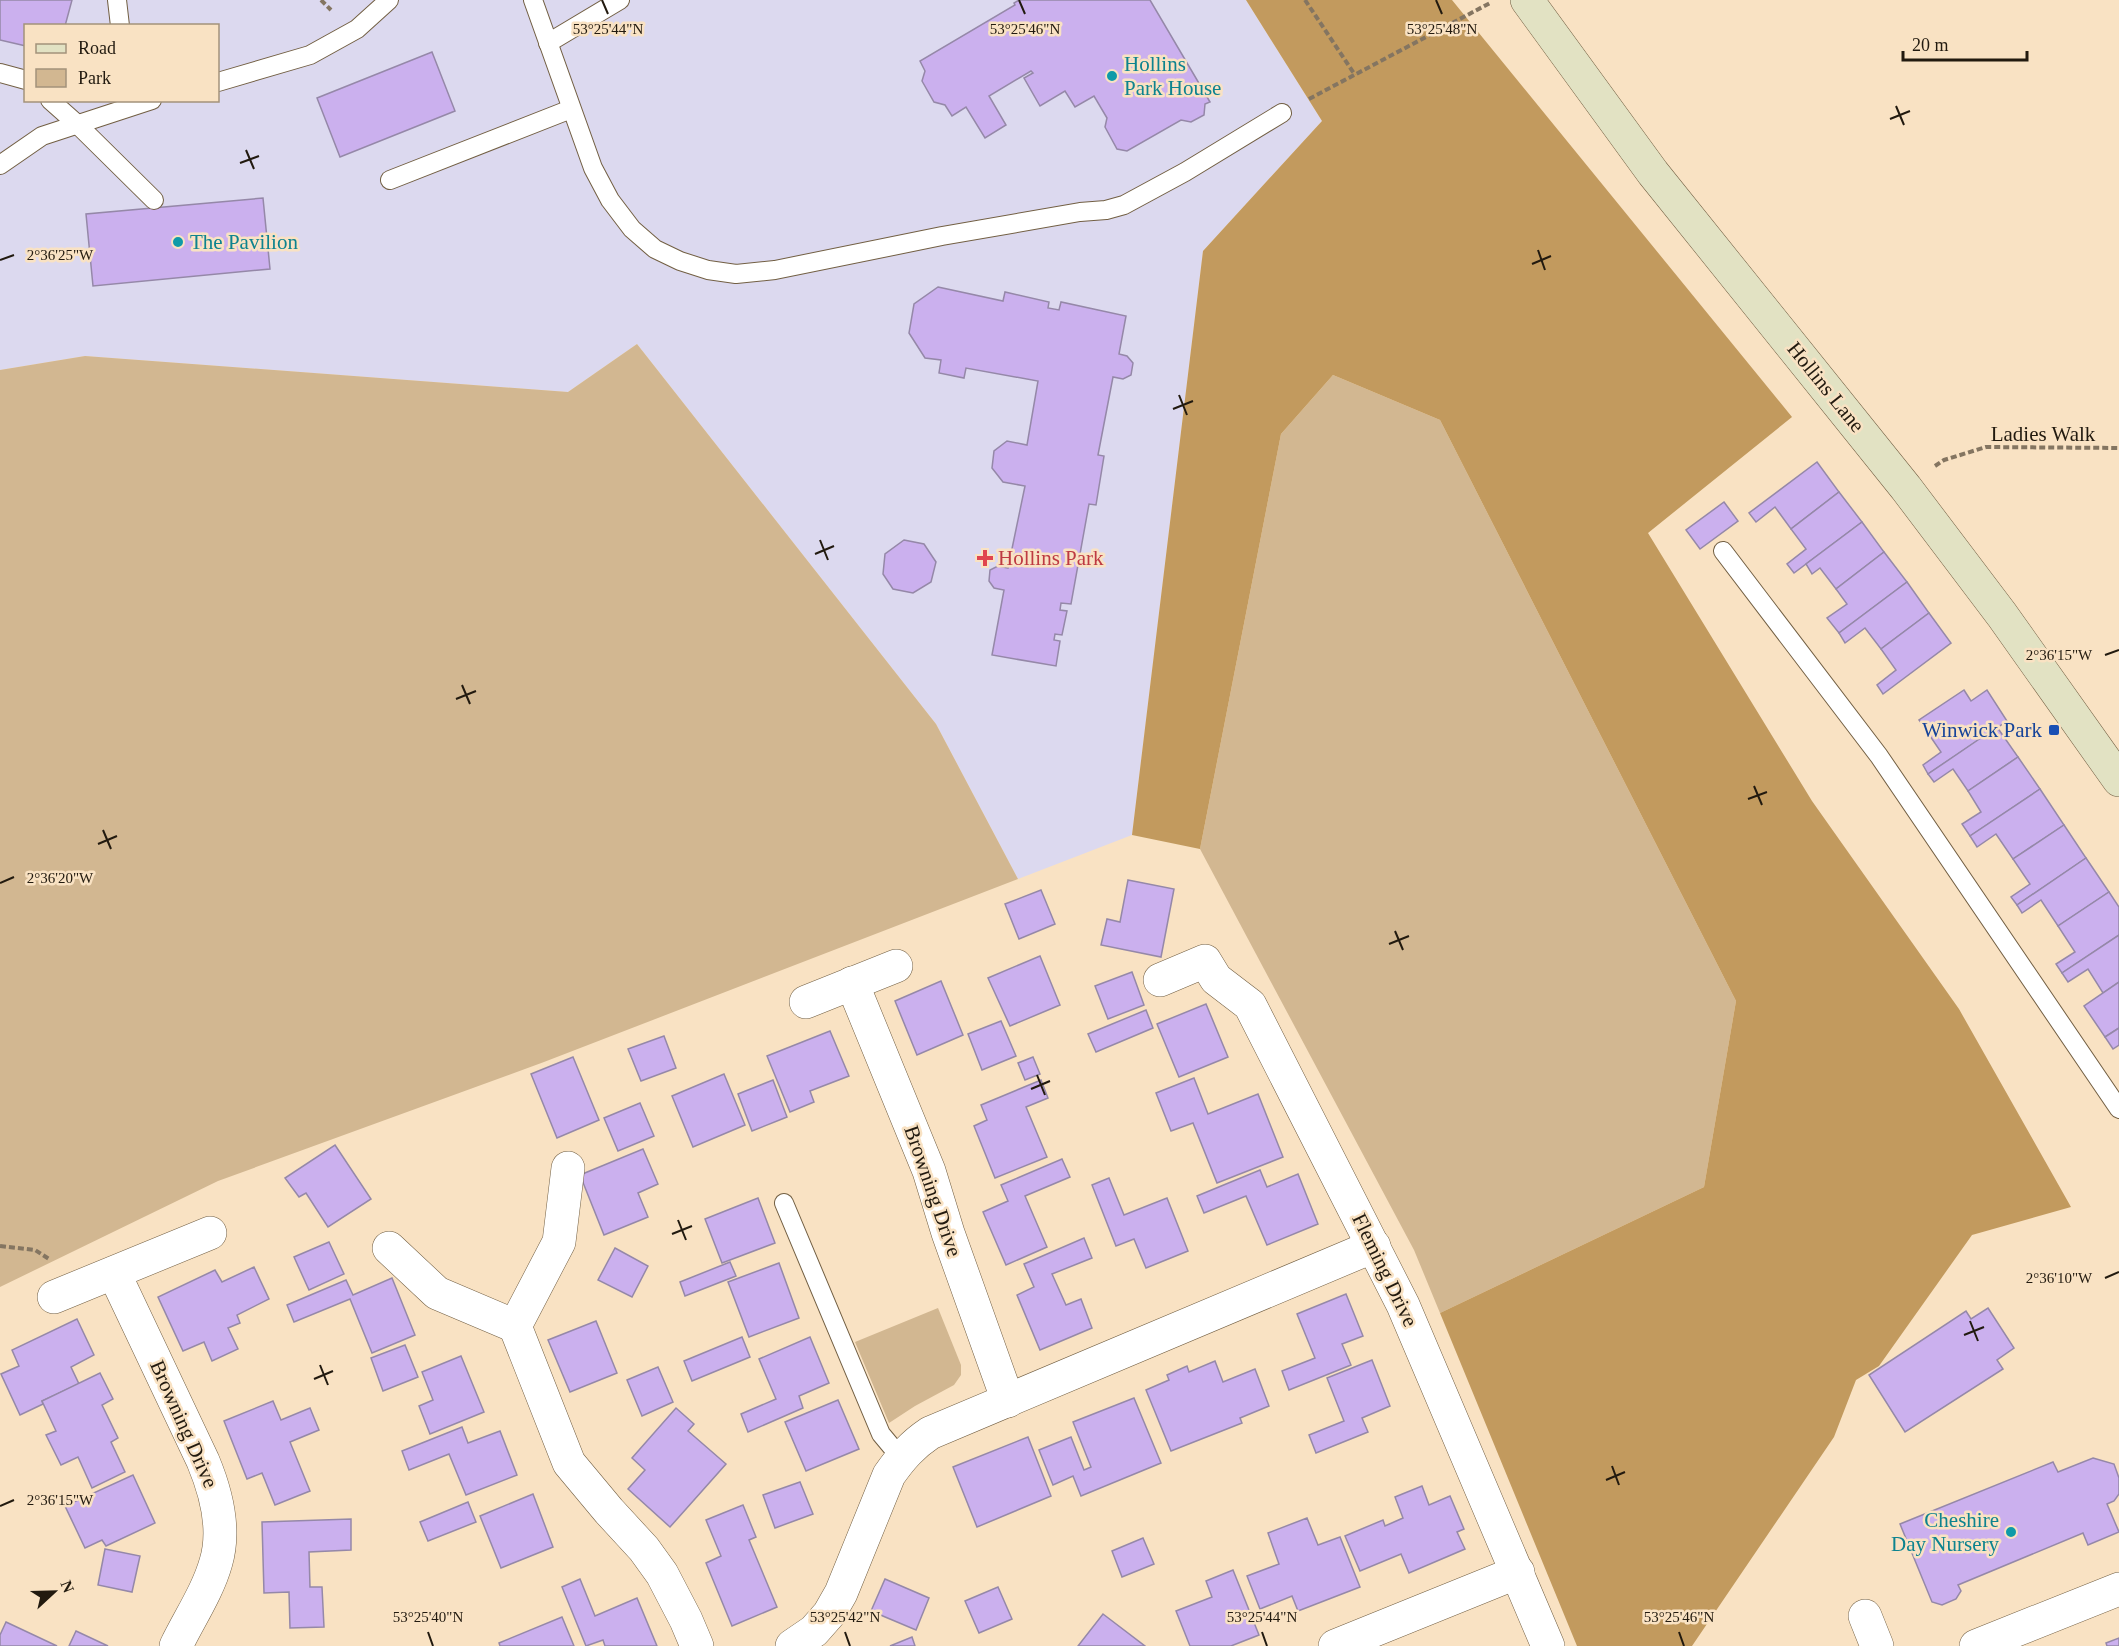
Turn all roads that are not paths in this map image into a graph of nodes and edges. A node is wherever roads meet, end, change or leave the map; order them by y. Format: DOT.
graph roads {
  1 [pos="117,0"];
  2 [pos="389,0"];
  3 [pos="533,0"];
  4 [pos="620,0"];
  5 [pos="1527,0"];
  6 [pos="120,24"];
  7 [pos="548,43"];
  8 [pos="0,73"];
  9 [pos="24,79"];
  10 [pos="219,82"];
  11 [pos="52,102"];
  12 [pos="141,102"];
  13 [pos="571,109"];
  14 [pos="1282,113"];
  15 [pos="77,124"];
  16 [pos="0,165"];
  17 [pos="390,180"];
  18 [pos="154,200"];
  19 [pos="1724,551"];
  20 [pos="2119,780"];
  21 [pos="896,966"];
  22 [pos="1160,980"];
  23 [pos="852,983"];
  24 [pos="806,1002"];
  25 [pos="2119,1109"];
  26 [pos="568,1167"];
  27 [pos="784,1203"];
  28 [pos="210,1233"];
  29 [pos="1374,1246"];
  30 [pos="389,1248"];
  31 [pos="114,1273"];
  32 [pos="54,1297"];
  33 [pos="515,1326"];
  34 [pos="1008,1401"];
  35 [pos="901,1458"];
  36 [pos="1518,1572"];
  37 [pos="2119,1589"];
  38 [pos="1865,1616"];
  39 [pos="176,1646"];
  40 [pos="697,1646"];
  41 [pos="792,1646"];
  42 [pos="1335,1646"];
  43 [pos="1548,1646"];
  44 [pos="1877,1646"];
  45 [pos="1976,1646"];
  1 -- 6 [label="lane"];
  2 -- 10 [label="lane"];
  3 -- 7 [label="lane"];
  4 -- 7 [label="lane"];
  5 -- 20 [label="street, Hollins Lane"];
  7 -- 13 [label="lane"];
  8 -- 9 [label="lane"];
  11 -- 15 [label="lane"];
  12 -- 15 [label="lane"];
  13 -- 14 [label="lane"];
  13 -- 17 [label="lane"];
  15 -- 16 [label="lane"];
  15 -- 18 [label="lane"];
  19 -- 25 [label="lane"];
  21 -- 23 [label="street"];
  22 -- 29 [label="street, Fleming Drive"];
  23 -- 24 [label="street"];
  23 -- 34 [label="street, Browning Drive"];
  26 -- 33 [label="street"];
  27 -- 35 [label="lane"];
  28 -- 31 [label="street"];
  29 -- 34 [label="street"];
  29 -- 36 [label="street, Fleming Drive"];
  30 -- 33 [label="street"];
  31 -- 32 [label="street"];
  31 -- 39 [label="street, Browning Drive"];
  33 -- 40 [label="street"];
  34 -- 35 [label="street"];
  35 -- 41 [label="street"];
  36 -- 42 [label="street"];
  36 -- 43 [label="street, Fleming Drive"];
  37 -- 45 [label="street"];
  38 -- 44 [label="street"];
}
